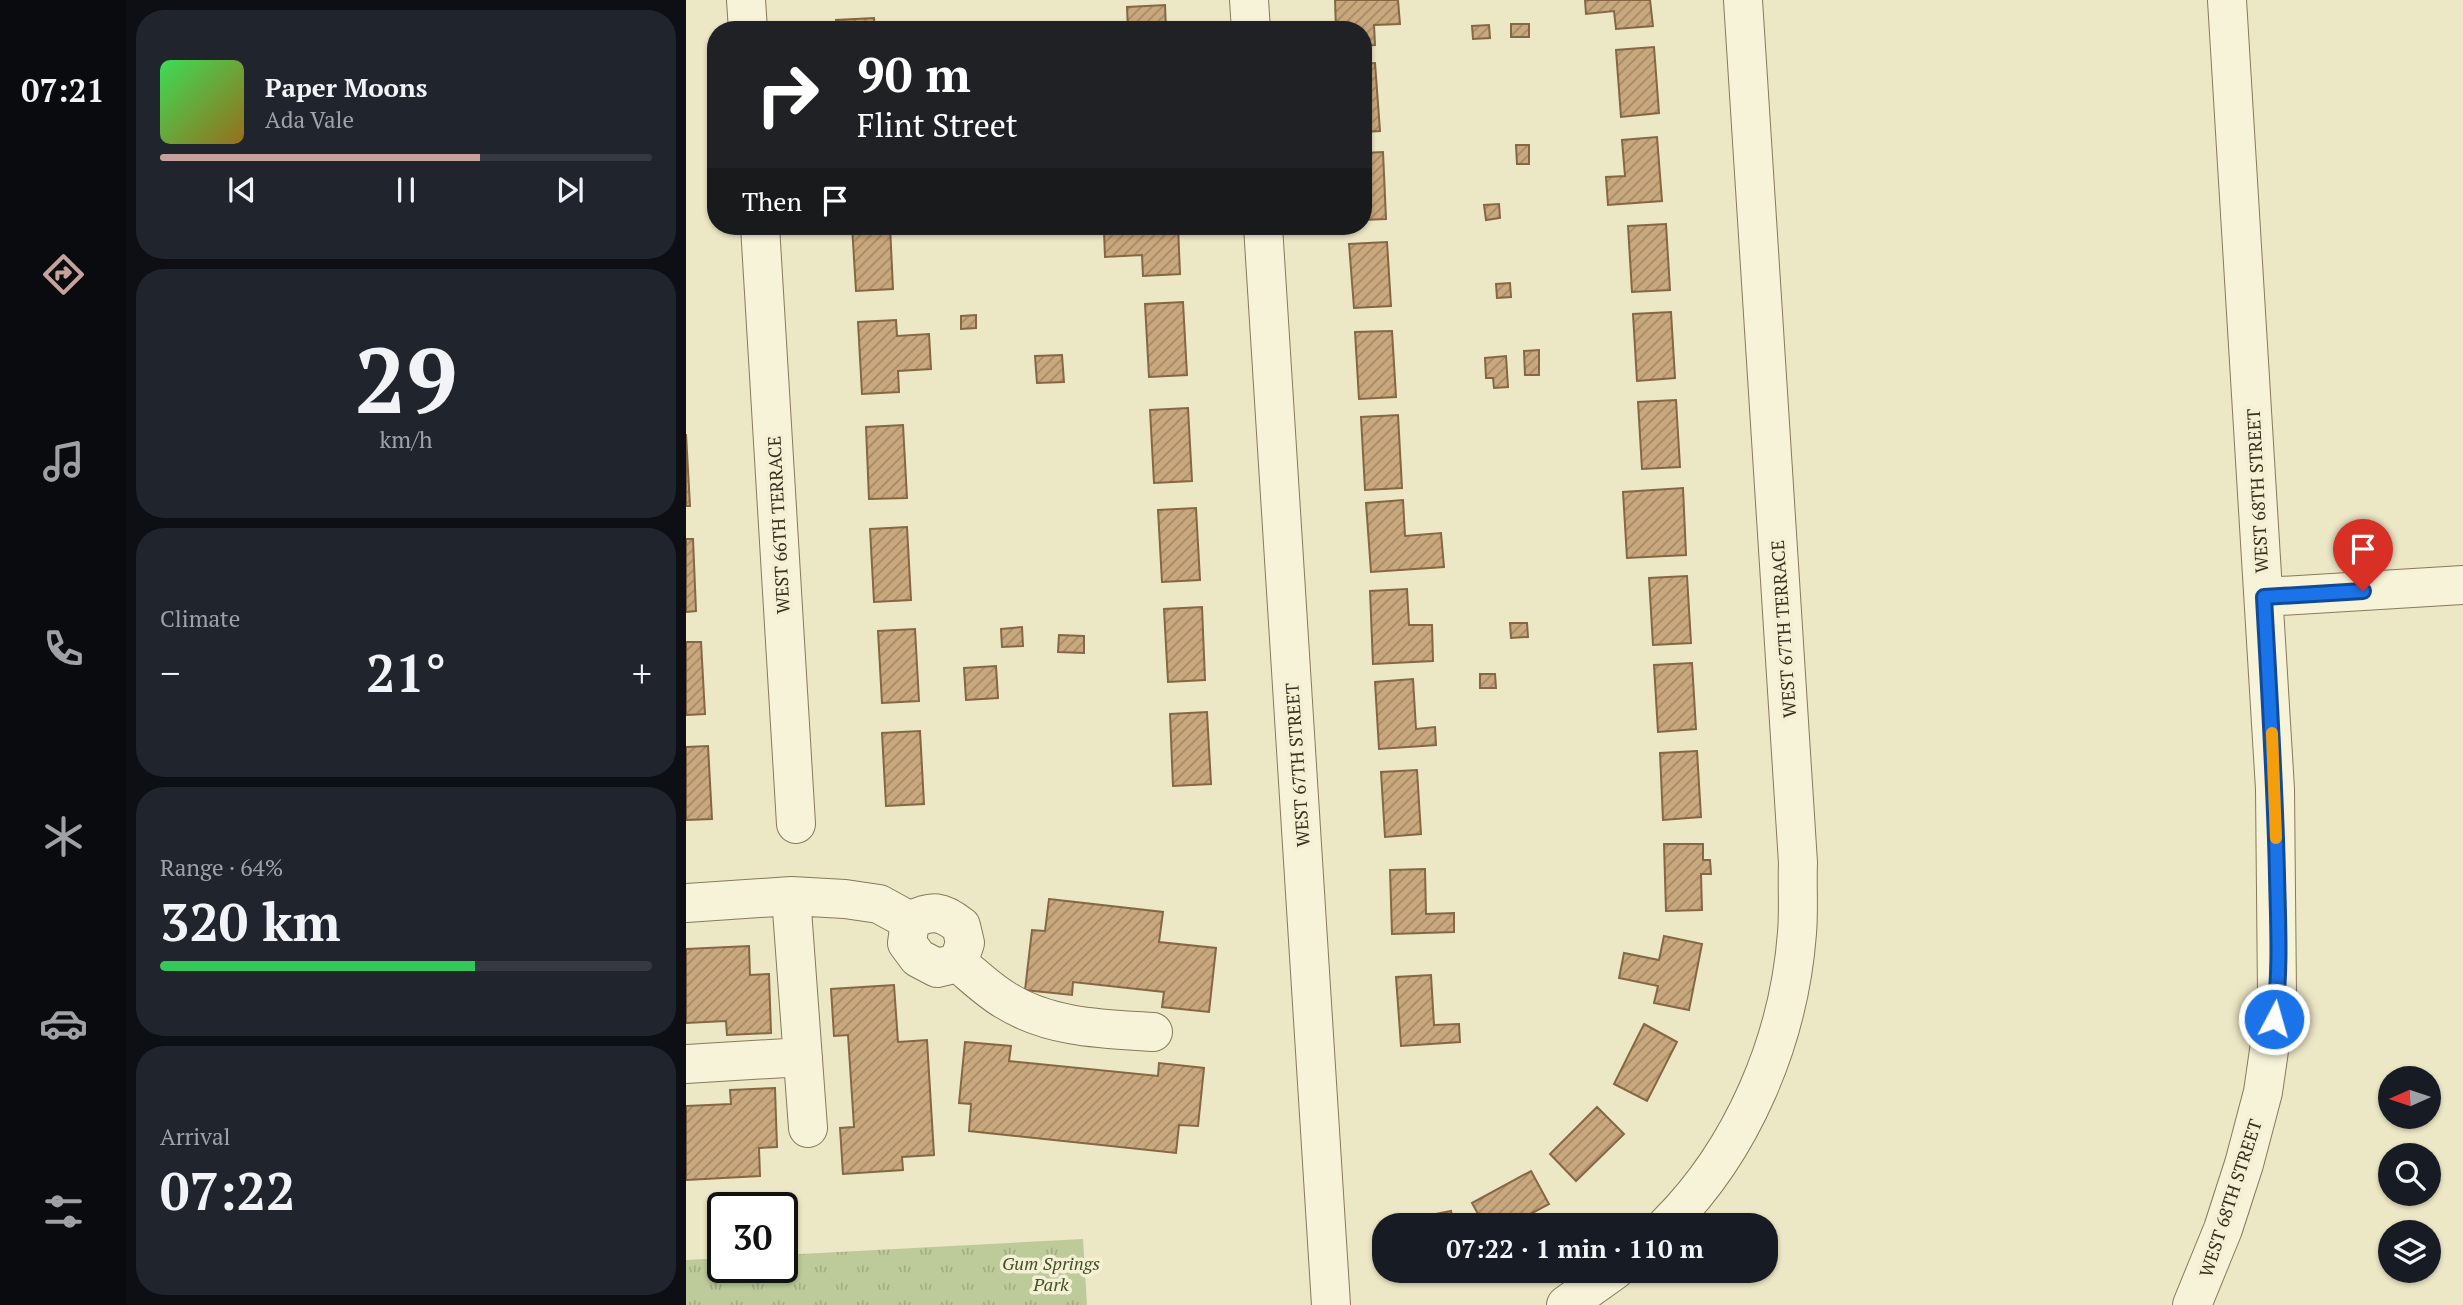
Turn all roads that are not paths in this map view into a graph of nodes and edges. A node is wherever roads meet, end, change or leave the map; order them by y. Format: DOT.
graph roads {
  1 [pos="746,0"];
  2 [pos="1249,0"];
  3 [pos="1743,0"];
  4 [pos="2227,0"];
  5 [pos="747,21"];
  6 [pos="1250,21"];
  7 [pos="761,235"];
  8 [pos="1265,235"];
  9 [pos="2463,585"];
  10 [pos="2264,597"];
  11 [pos="796,824"];
  12 [pos="791,896"];
  13 [pos="686,903"];
  14 [pos="1153,1032"];
  15 [pos="803,1057"];
  16 [pos="686,1064"];
  17 [pos="808,1128"];
  18 [pos="1677,1213"];
  19 [pos="1597,1283"];
  20 [pos="1332,1305"];
  21 [pos="1566,1305"];
  22 [pos="2192,1305"];
  1 -- 5 [label="street"];
  2 -- 6 [label="street"];
  3 -- 18 [label="street, WEST 67TH TERRACE"];
  4 -- 10 [label="street, WEST 68TH STREET"];
  7 -- 11 [label="street, WEST 66TH TERRACE"];
  8 -- 20 [label="street, WEST 67TH STREET"];
  9 -- 10 [label="street"];
  10 -- 22 [label="street, WEST 68TH STREET"];
  12 -- 13 [label="street"];
  12 -- 14 [label="street"];
  12 -- 15 [label="street"];
  15 -- 16 [label="street"];
  15 -- 17 [label="street"];
  19 -- 21 [label="street"];
}
